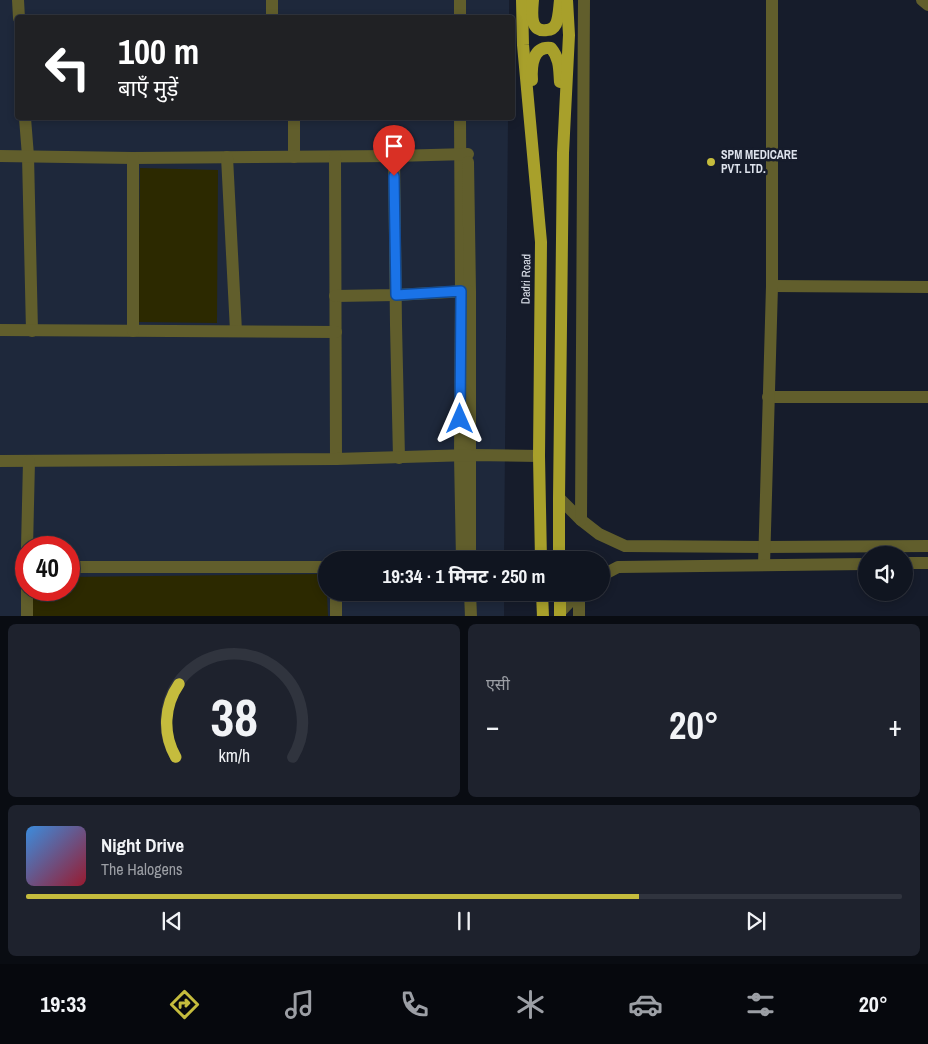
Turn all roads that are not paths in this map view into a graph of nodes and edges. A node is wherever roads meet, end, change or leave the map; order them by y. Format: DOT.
graph roads {
  1 [pos="18,0"];
  2 [pos="272,0"];
  3 [pos="460,0"];
  4 [pos="468,0"];
  5 [pos="522,0"];
  6 [pos="533,0"];
  7 [pos="560,0"];
  8 [pos="567,0"];
  9 [pos="584,0"];
  10 [pos="772,0"];
  11 [pos="922,0"];
  12 [pos="928,6"];
  13 [pos="19,15"];
  14 [pos="272,15"];
  15 [pos="460,15"];
  16 [pos="468,15"];
  17 [pos="25,120"];
  18 [pos="294,120"];
  19 [pos="460,120"];
  20 [pos="468,120"];
  21 [pos="529,124"];
  22 [pos="563,152"];
  23 [pos="464,154"];
  24 [pos="0,156"];
  25 [pos="28,156"];
  26 [pos="394,156"];
  27 [pos="227,157"];
  28 [pos="294,157"];
  29 [pos="335,157"];
  30 [pos="133,158"];
  31 [pos="772,286"];
  32 [pos="928,287"];
  33 [pos="465,291"];
  34 [pos="396,295"];
  35 [pos="336,296"];
  36 [pos="0,330"];
  37 [pos="32,331"];
  38 [pos="133,331"];
  39 [pos="236,331"];
  40 [pos="336,332"];
  41 [pos="768,397"];
  42 [pos="928,397"];
  43 [pos="465,456"];
  44 [pos="539,456"];
  45 [pos="399,458"];
  46 [pos="336,459"];
  47 [pos="0,461"];
  48 [pos="29,461"];
  49 [pos="559,498"];
  50 [pos="581,520"];
  51 [pos="27,536"];
  52 [pos="928,546"];
  53 [pos="765,547"];
  54 [pos="462,551"];
  55 [pos="470,551"];
  56 [pos="541,551"];
  57 [pos="560,551"];
  58 [pos="913,563"];
  59 [pos="928,563"];
  60 [pos="858,564"];
  61 [pos="764,565"];
  62 [pos="80,567"];
  63 [pos="318,567"];
  64 [pos="610,571"];
  65 [pos="27,601"];
  66 [pos="336,601"];
  67 [pos="462,601"];
  68 [pos="470,601"];
  69 [pos="542,601"];
  70 [pos="560,601"];
  71 [pos="571,601"];
  72 [pos="579,601"];
  73 [pos="560,614"];
  74 [pos="27,616"];
  75 [pos="336,616"];
  76 [pos="462,616"];
  77 [pos="470,616"];
  78 [pos="543,616"];
  79 [pos="579,616"];
  1 -- 13 [label="street"];
  2 -- 14 [label="street"];
  3 -- 15 [label="street"];
  4 -- 16 [label="street"];
  5 -- 21 [label="main road, Dadri Road"];
  6 -- 7 [label="main road"];
  8 -- 22 [label="main road"];
  9 -- 50 [label="street"];
  10 -- 31 [label="street"];
  11 -- 12 [label="street"];
  17 -- 25 [label="street"];
  18 -- 28 [label="street"];
  19 -- 23 [label="street"];
  20 -- 23 [label="street"];
  21 -- 22 [label="main road"];
  21 -- 44 [label="main road, Dadri Road"];
  22 -- 49 [label="main road"];
  23 -- 26 [label="street"];
  23 -- 33 [label="street"];
  24 -- 25 [label="street"];
  25 -- 30 [label="street"];
  25 -- 37 [label="street"];
  26 -- 29 [label="street"];
  26 -- 34 [label="street"];
  27 -- 28 [label="street"];
  27 -- 30 [label="street"];
  27 -- 39 [label="street"];
  28 -- 29 [label="street"];
  29 -- 35 [label="street"];
  30 -- 38 [label="street"];
  31 -- 32 [label="street"];
  31 -- 41 [label="street"];
  33 -- 34 [label="street"];
  33 -- 43 [label="street"];
  34 -- 35 [label="street"];
  34 -- 45 [label="street"];
  35 -- 40 [label="street"];
  36 -- 37 [label="street"];
  37 -- 38 [label="street"];
  38 -- 39 [label="street"];
  39 -- 40 [label="street"];
  40 -- 46 [label="street"];
  41 -- 42 [label="street"];
  41 -- 53 [label="street"];
  43 -- 44 [label="street"];
  43 -- 45 [label="street"];
  43 -- 54 [label="street"];
  43 -- 55 [label="street"];
  44 -- 56 [label="main road, Dadri Road"];
  45 -- 46 [label="street"];
  46 -- 48 [label="street"];
  47 -- 48 [label="street"];
  48 -- 51 [label="street"];
  49 -- 50 [label="street"];
  49 -- 57 [label="main road"];
  50 -- 53 [label="street"];
  52 -- 53 [label="street"];
  53 -- 61 [label="street"];
  58 -- 59 [label="street"];
  60 -- 61 [label="street"];
  61 -- 64 [label="street"];
  62 -- 63 [label="street"];
  65 -- 74 [label="street"];
  66 -- 75 [label="street"];
  67 -- 76 [label="street"];
  68 -- 77 [label="street"];
  69 -- 78 [label="main road"];
  70 -- 73 [label="main road"];
  71 -- 73 [label="street"];
  72 -- 79 [label="street"];
}
